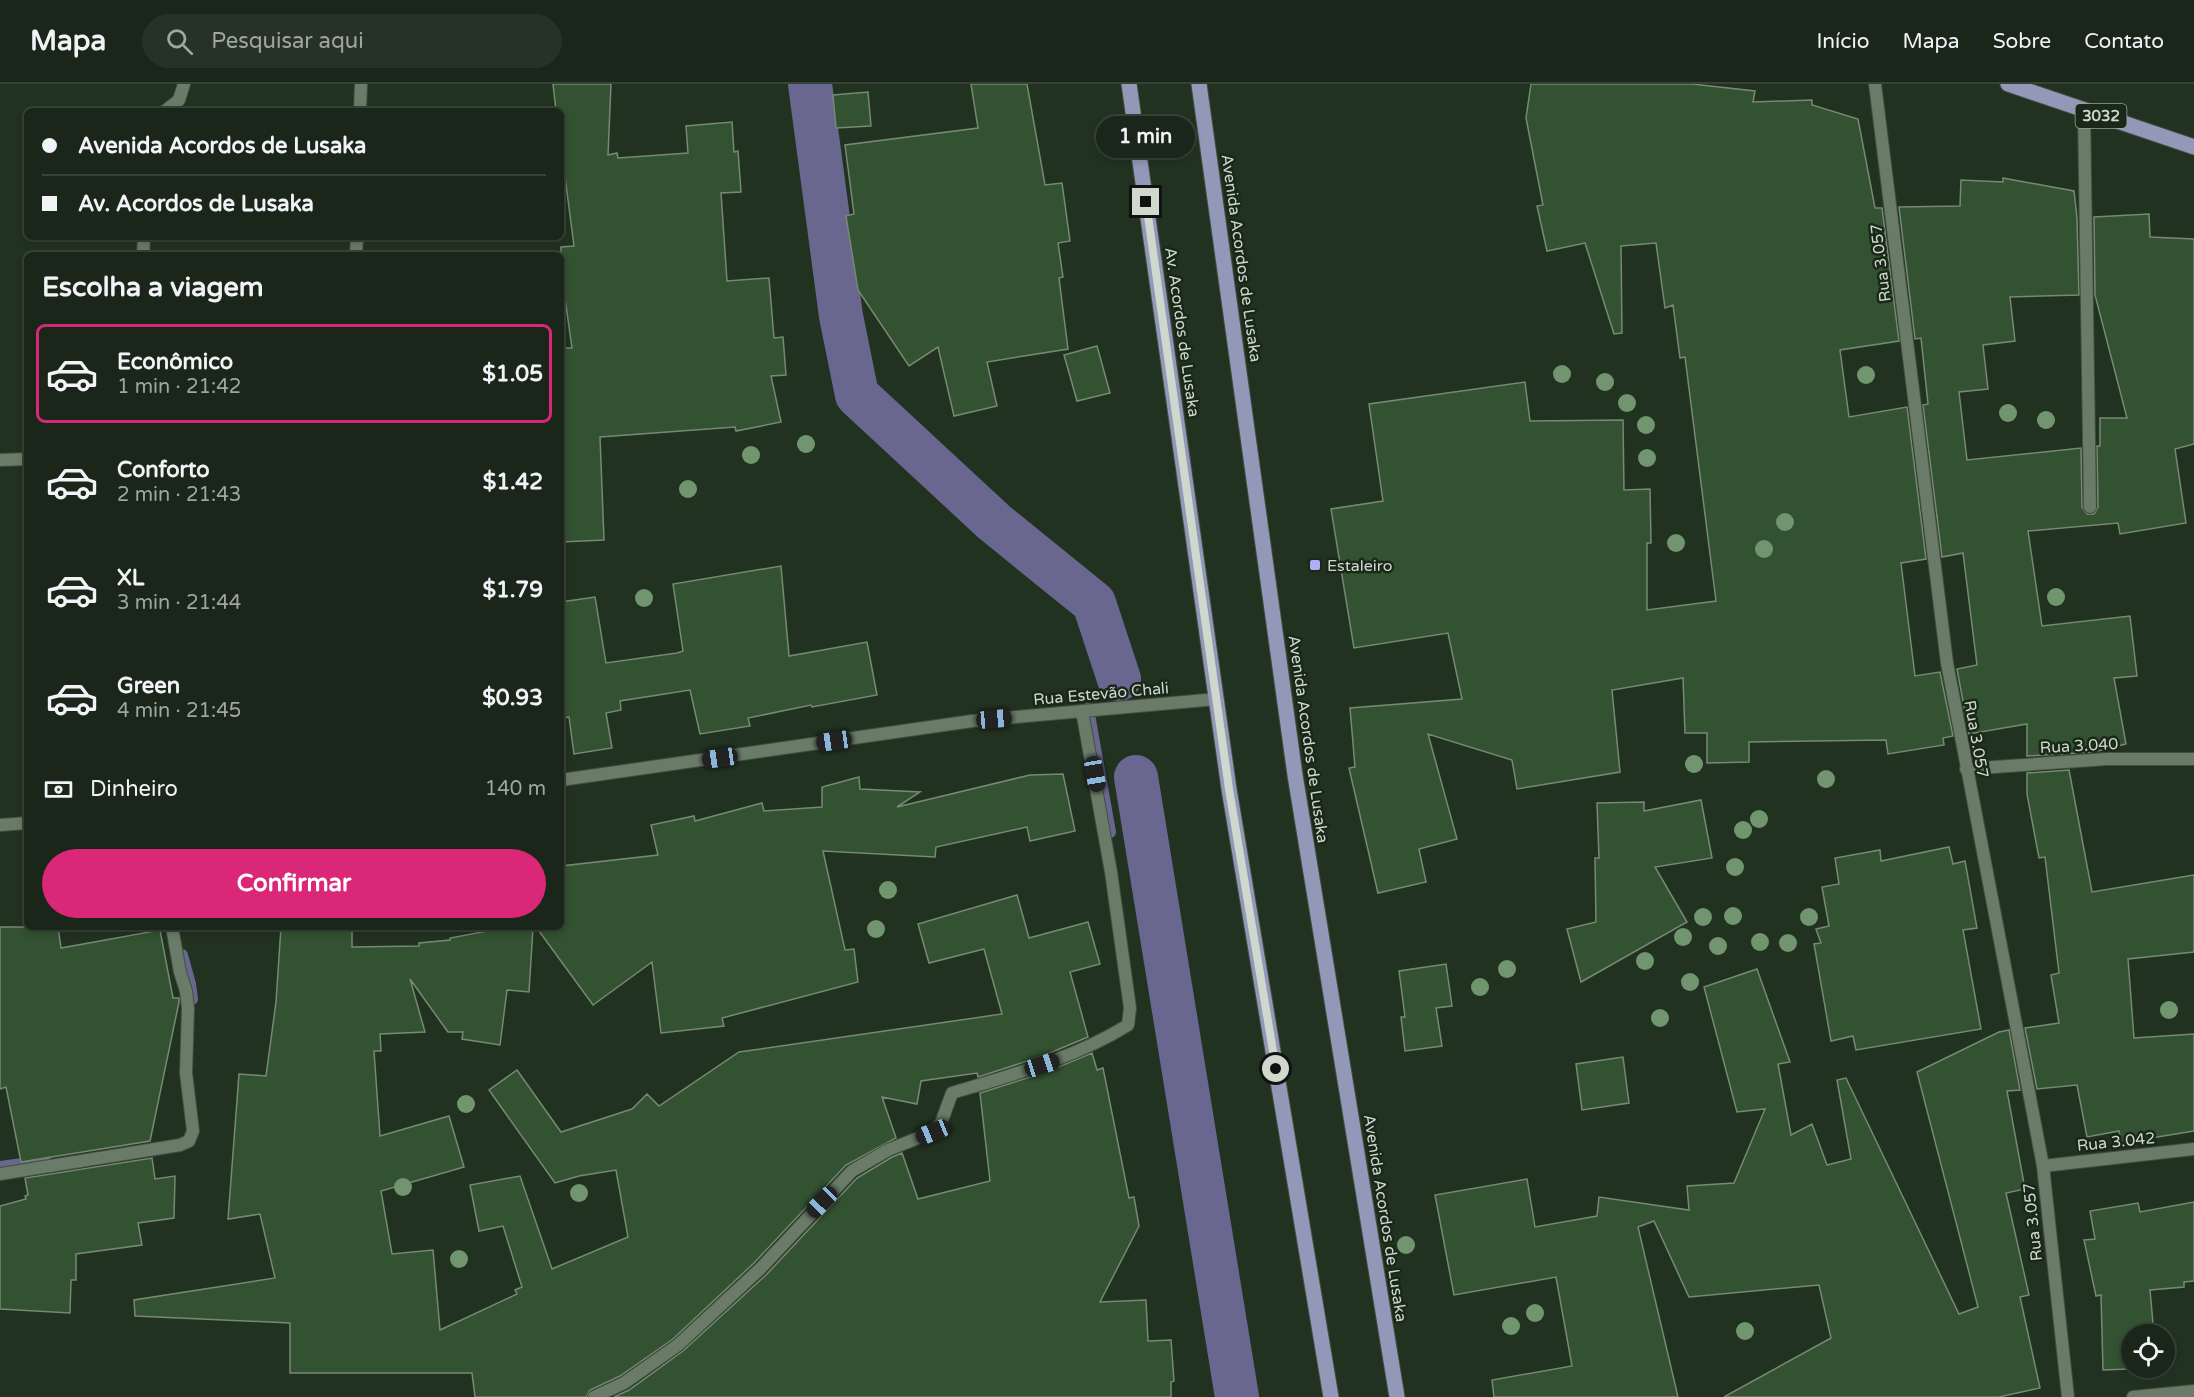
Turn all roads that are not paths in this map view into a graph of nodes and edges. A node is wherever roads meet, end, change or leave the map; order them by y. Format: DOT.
graph roads {
  1 [pos="184,84"];
  2 [pos="361,84"];
  3 [pos="1129,84"];
  4 [pos="1199,84"];
  5 [pos="1875,84"];
  6 [pos="2008,84"];
  7 [pos="169,108"];
  8 [pos="360,108"];
  9 [pos="2084,110"];
  10 [pos="2194,147"];
  11 [pos="24,459"];
  12 [pos="0,460"];
  13 [pos="2090,507"];
  14 [pos="1217,699"];
  15 [pos="1083,711"];
  16 [pos="2194,759"];
  17 [pos="1966,769"];
  18 [pos="564,780"];
  19 [pos="24,823"];
  20 [pos="0,825"];
  21 [pos="173,930"];
  22 [pos="2194,1149"];
  23 [pos="2043,1166"];
  24 [pos="0,1174"];
  25 [pos="2194,1391"];
  26 [pos="594,1397"];
  27 [pos="1330,1397"];
  28 [pos="1397,1397"];
  29 [pos="2068,1397"];
  30 [pos="2133,1397"];
  1 -- 7 [label="street"];
  2 -- 8 [label="street"];
  3 -- 14 [label="main road, Av. Acordos de Lusaka"];
  4 -- 28 [label="main road, Avenida Acordos de Lusaka"];
  5 -- 17 [label="street, Rua 3.057"];
  6 -- 9 [label="main road, 3032"];
  9 -- 10 [label="main road, 3032"];
  9 -- 13 [label="street"];
  11 -- 12 [label="street"];
  14 -- 15 [label="street, Rua Estevão Chali"];
  14 -- 27 [label="main road"];
  15 -- 18 [label="street, Rua Estevão Chali"];
  15 -- 26 [label="street"];
  16 -- 17 [label="street, Rua 3.040"];
  17 -- 23 [label="street, Rua 3.057"];
  19 -- 20 [label="street"];
  21 -- 24 [label="street"];
  22 -- 23 [label="street, Rua 3.042"];
  23 -- 29 [label="street, Rua 3.057"];
  25 -- 30 [label="street"];
}
